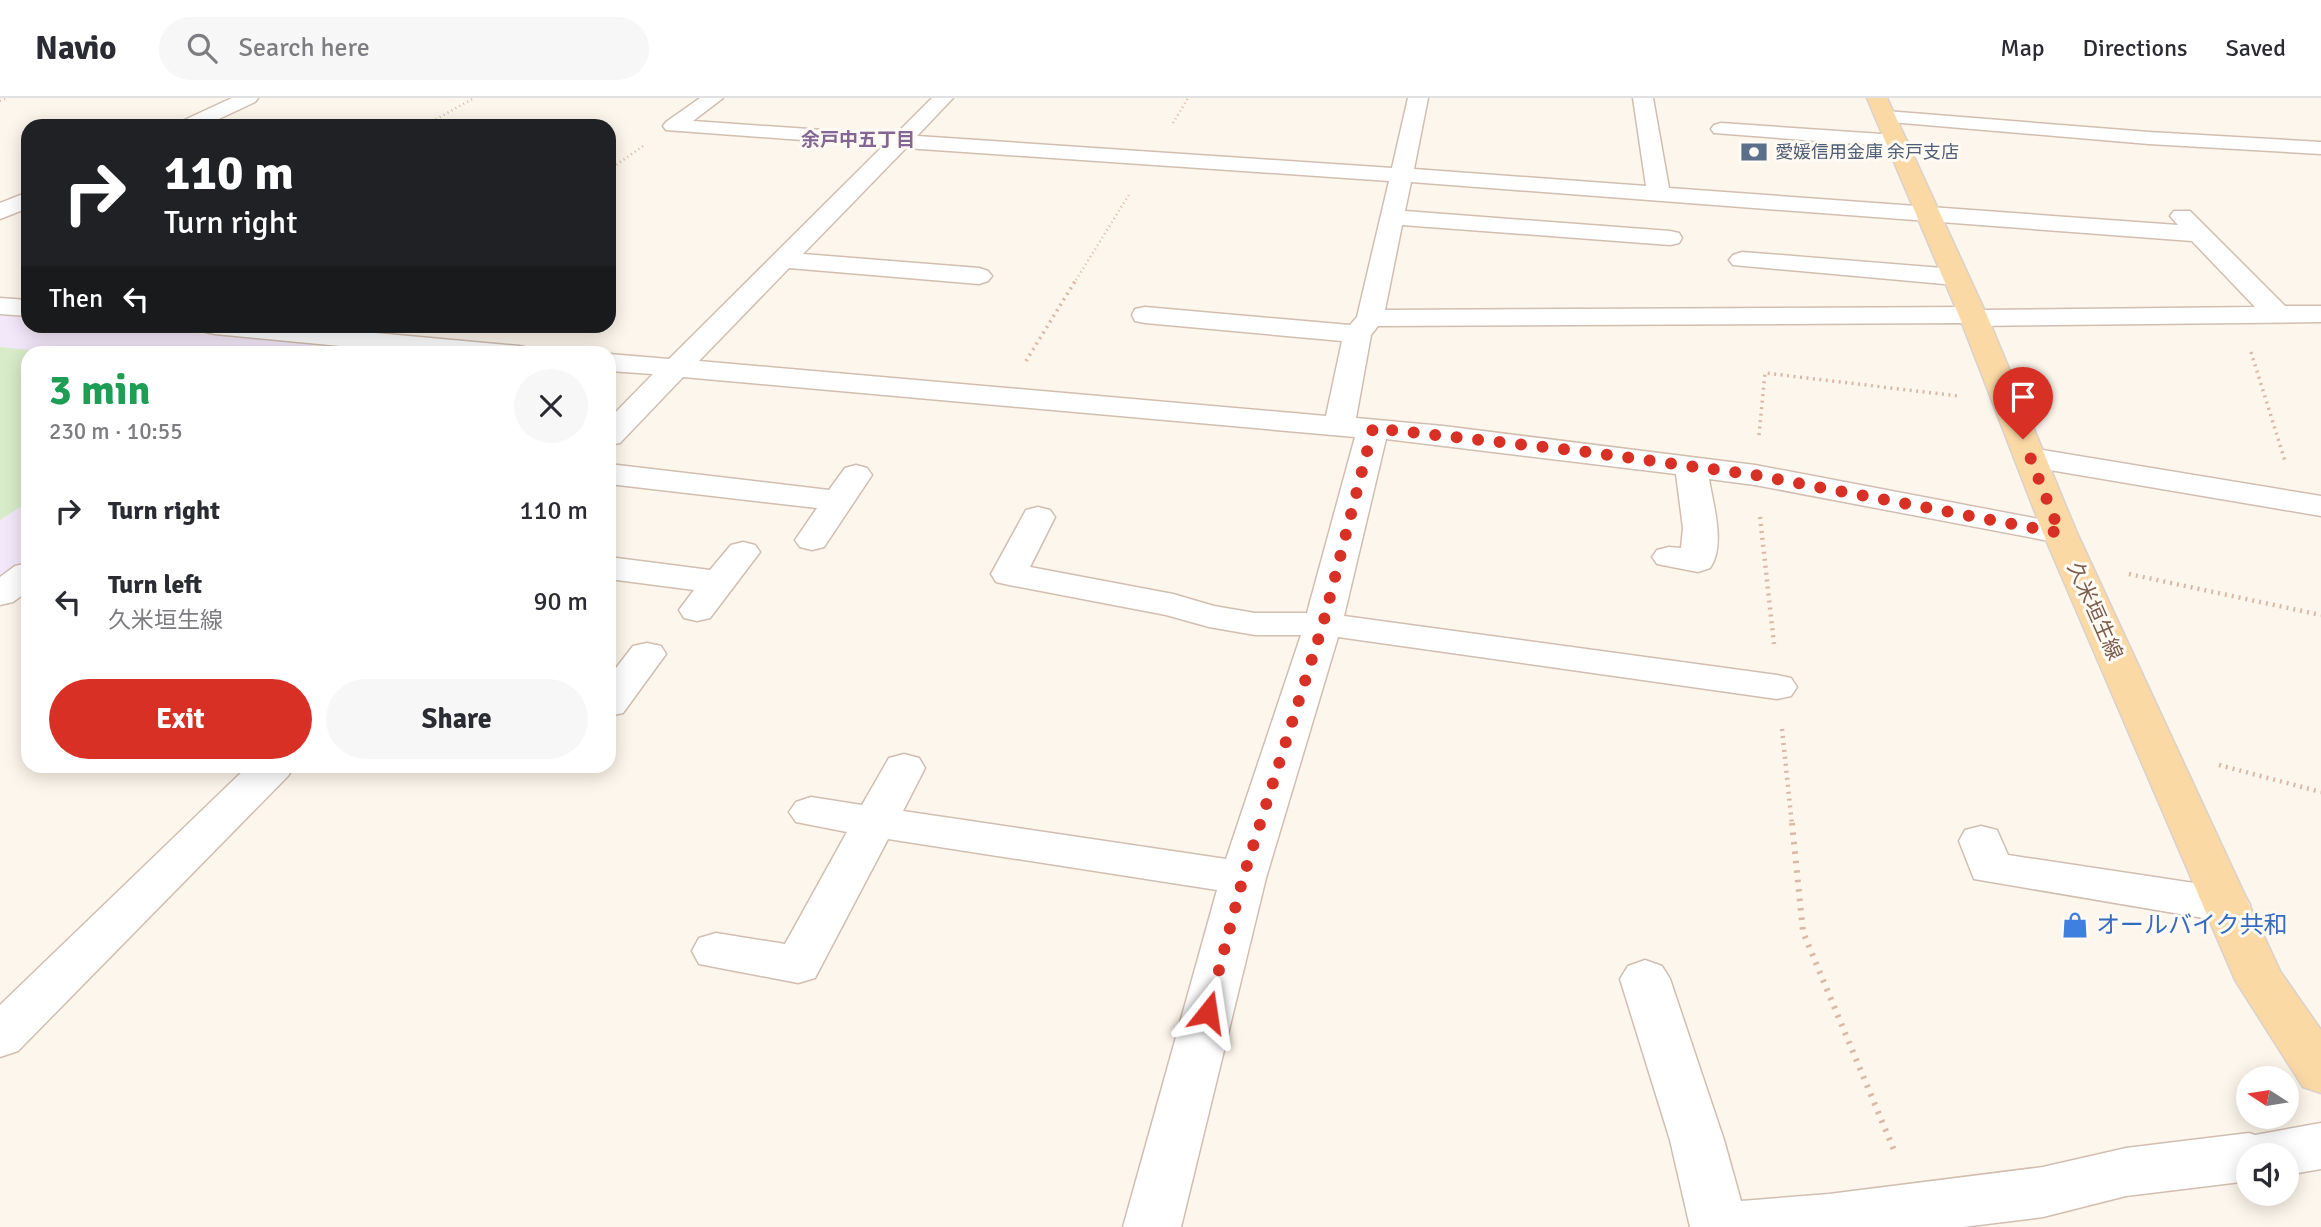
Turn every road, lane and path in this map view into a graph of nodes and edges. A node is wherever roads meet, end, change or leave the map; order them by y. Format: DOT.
graph roads {
  1 [pos="8,98"];
  2 [pos="248,98"];
  3 [pos="474,98"];
  4 [pos="713,98"];
  5 [pos="943,98"];
  6 [pos="1188,98"];
  7 [pos="1418,98"];
  8 [pos="1643,98"];
  9 [pos="0,101"];
  10 [pos="202,119"];
  11 [pos="436,119"];
  12 [pos="1886,119"];
  13 [pos="1721,129"];
  14 [pos="2129,136"];
  15 [pos="1251,139"];
  16 [pos="900,142"];
  17 [pos="2318,150"];
  18 [pos="1151,158"];
  19 [pos="2141,158"];
  20 [pos="1239,164"];
  21 [pos="1402,175"];
  22 [pos="1659,194"];
  23 [pos="21,202"];
  24 [pos="0,212"];
  25 [pos="1928,214"];
  26 [pos="1392,217"];
  27 [pos="1670,238"];
  28 [pos="887,243"];
  29 [pos="785,260"];
  30 [pos="1742,260"];
  31 [pos="866,266"];
  32 [pos="979,276"];
  33 [pos="1955,277"];
  34 [pos="0,306"];
  35 [pos="21,308"];
  36 [pos="2277,314"];
  37 [pos="2321,314"];
  38 [pos="2240,315"];
  39 [pos="1144,316"];
  40 [pos="1973,316"];
  41 [pos="1364,326"];
  42 [pos="263,333"];
  43 [pos="351,346"];
  44 [pos="616,363"];
  45 [pos="678,368"];
  46 [pos="1003,397"];
  47 [pos="1356,428"];
  48 [pos="616,429"];
  49 [pos="2031,458"];
  50 [pos="1691,466"];
  51 [pos="616,474"];
  52 [pos="2310,504"];
  53 [pos="1038,517"];
  54 [pos="812,540"];
  55 [pos="2067,548"];
  56 [pos="743,552"];
  57 [pos="1669,557"];
  58 [pos="616,569"];
  59 [pos="21,579"];
  60 [pos="719,582"];
  61 [pos="0,594"];
  62 [pos="697,610"];
  63 [pos="2321,615"];
  64 [pos="1323,624"];
  65 [pos="647,653"];
  66 [pos="1777,687"];
  67 [pos="616,688"];
  68 [pos="2157,748"];
  69 [pos="904,768"];
  70 [pos="267,773"];
  71 [pos="2321,792"];
  72 [pos="811,812"];
  73 [pos="876,821"];
  74 [pos="1981,841"];
  75 [pos="1243,878"];
  76 [pos="2227,905"];
  77 [pos="716,951"];
  78 [pos="1645,978"];
  79 [pos="0,1037"];
  80 [pos="2321,1072"];
  81 [pos="2321,1146"];
  82 [pos="2299,1150"];
  83 [pos="2236,1159"];
  84 [pos="1152,1227"];
  85 [pos="1719,1227"];
  86 [pos="1732,1227"];
  1 -- 9 [label="path"];
  2 -- 10 [label="street"];
  3 -- 11 [label="path"];
  4 -- 16 [label="street"];
  5 -- 16 [label="street"];
  6 -- 18 [label="path"];
  7 -- 21 [label="street"];
  8 -- 22 [label="street"];
  12 -- 13 [label="street"];
  12 -- 14 [label="street"];
  12 -- 25 [label="main road, 久米垣生線"];
  14 -- 17 [label="street"];
  14 -- 19 [label="street"];
  15 -- 20 [label="street"];
  16 -- 18 [label="street"];
  16 -- 29 [label="street"];
  18 -- 20 [label="street"];
  18 -- 46 [label="path"];
  20 -- 21 [label="street"];
  21 -- 22 [label="street"];
  21 -- 26 [label="street"];
  22 -- 25 [label="street"];
  23 -- 24 [label="street"];
  25 -- 33 [label="main road, 久米垣生線"];
  25 -- 36 [label="street"];
  26 -- 27 [label="street"];
  26 -- 41 [label="street"];
  28 -- 31 [label="street"];
  29 -- 31 [label="street"];
  29 -- 45 [label="street"];
  30 -- 33 [label="street"];
  31 -- 32 [label="street"];
  33 -- 40 [label="main road, 久米垣生線"];
  34 -- 35 [label="street"];
  36 -- 37 [label="street"];
  36 -- 38 [label="street"];
  38 -- 40 [label="street"];
  38 -- 52 [label="path"];
  39 -- 41 [label="street"];
  40 -- 41 [label="street"];
  40 -- 49 [label="main road, 久米垣生線"];
  41 -- 47 [label="street"];
  42 -- 43 [label="street"];
  44 -- 45 [label="street"];
  45 -- 46 [label="street"];
  45 -- 48 [label="street"];
  46 -- 47 [label="street"];
  47 -- 50 [label="street"];
  47 -- 64 [label="street"];
  49 -- 52 [label="street"];
  49 -- 55 [label="main road, 久米垣生線"];
  50 -- 55 [label="street"];
  50 -- 57 [label="street"];
  51 -- 54 [label="street"];
  53 -- 64 [label="street"];
  55 -- 63 [label="path"];
  55 -- 68 [label="main road, 久米垣生線"];
  56 -- 60 [label="street"];
  58 -- 60 [label="street"];
  59 -- 61 [label="street"];
  60 -- 62 [label="street"];
  64 -- 66 [label="street"];
  64 -- 75 [label="street"];
  65 -- 67 [label="street"];
  68 -- 71 [label="path"];
  68 -- 76 [label="main road, 久米垣生線"];
  69 -- 73 [label="street"];
  70 -- 79 [label="street"];
  72 -- 73 [label="street"];
  73 -- 75 [label="street"];
  73 -- 77 [label="street"];
  74 -- 76 [label="street"];
  75 -- 84 [label="street"];
  76 -- 80 [label="main road, 久米垣生線"];
  78 -- 85 [label="street"];
  81 -- 82 [label="street"];
  83 -- 86 [label="street"];
}
